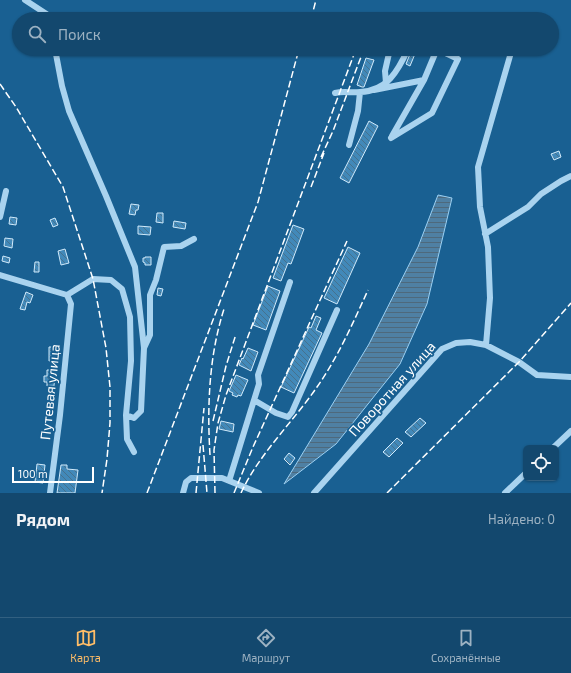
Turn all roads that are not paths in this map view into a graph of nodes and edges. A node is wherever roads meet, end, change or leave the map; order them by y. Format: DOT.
graph roads {
  1 [pos="25,0"];
  2 [pos="42,12"];
  3 [pos="56,56"];
  4 [pos="388,56"];
  5 [pos="405,56"];
  6 [pos="434,56"];
  7 [pos="452,56"];
  8 [pos="510,56"];
  9 [pos="424,80"];
  10 [pos="386,83"];
  11 [pos="374,90"];
  12 [pos="360,92"];
  13 [pos="335,93"];
  14 [pos="349,145"];
  15 [pos="571,176"];
  16 [pos="6,191"];
  17 [pos="0,217"];
  18 [pos="485,234"];
  19 [pos="194,239"];
  20 [pos="0,275"];
  21 [pos="290,282"];
  22 [pos="67,295"];
  23 [pos="337,310"];
  24 [pos="486,344"];
  25 [pos="144,348"];
  26 [pos="571,377"];
  27 [pos="254,400"];
  28 [pos="126,415"];
  29 [pos="571,431"];
  30 [pos="556,445"];
  31 [pos="134,452"];
  32 [pos="523,477"];
  33 [pos="229,481"];
  34 [pos="50,493"];
  35 [pos="183,493"];
  36 [pos="259,493"];
  37 [pos="314,493"];
  38 [pos="505,493"];
  1 -- 2 [label="street"];
  3 -- 25 [label="street"];
  4 -- 10 [label="street"];
  5 -- 10 [label="street"];
  6 -- 9 [label="street"];
  7 -- 9 [label="street"];
  8 -- 18 [label="street"];
  9 -- 11 [label="street"];
  10 -- 11 [label="street"];
  11 -- 12 [label="street"];
  12 -- 13 [label="street"];
  12 -- 14 [label="street"];
  15 -- 18 [label="street"];
  16 -- 17 [label="street"];
  18 -- 24 [label="street"];
  19 -- 25 [label="street"];
  20 -- 22 [label="street"];
  21 -- 27 [label="street"];
  22 -- 28 [label="street"];
  22 -- 34 [label="street, Путевая улица"];
  23 -- 27 [label="street"];
  24 -- 26 [label="street, Поворотная улица"];
  24 -- 37 [label="street, Поворотная улица"];
  25 -- 28 [label="street"];
  27 -- 33 [label="street"];
  28 -- 31 [label="street"];
  29 -- 30 [label="street"];
  32 -- 38 [label="street"];
  33 -- 35 [label="street"];
  33 -- 36 [label="street"];
}
